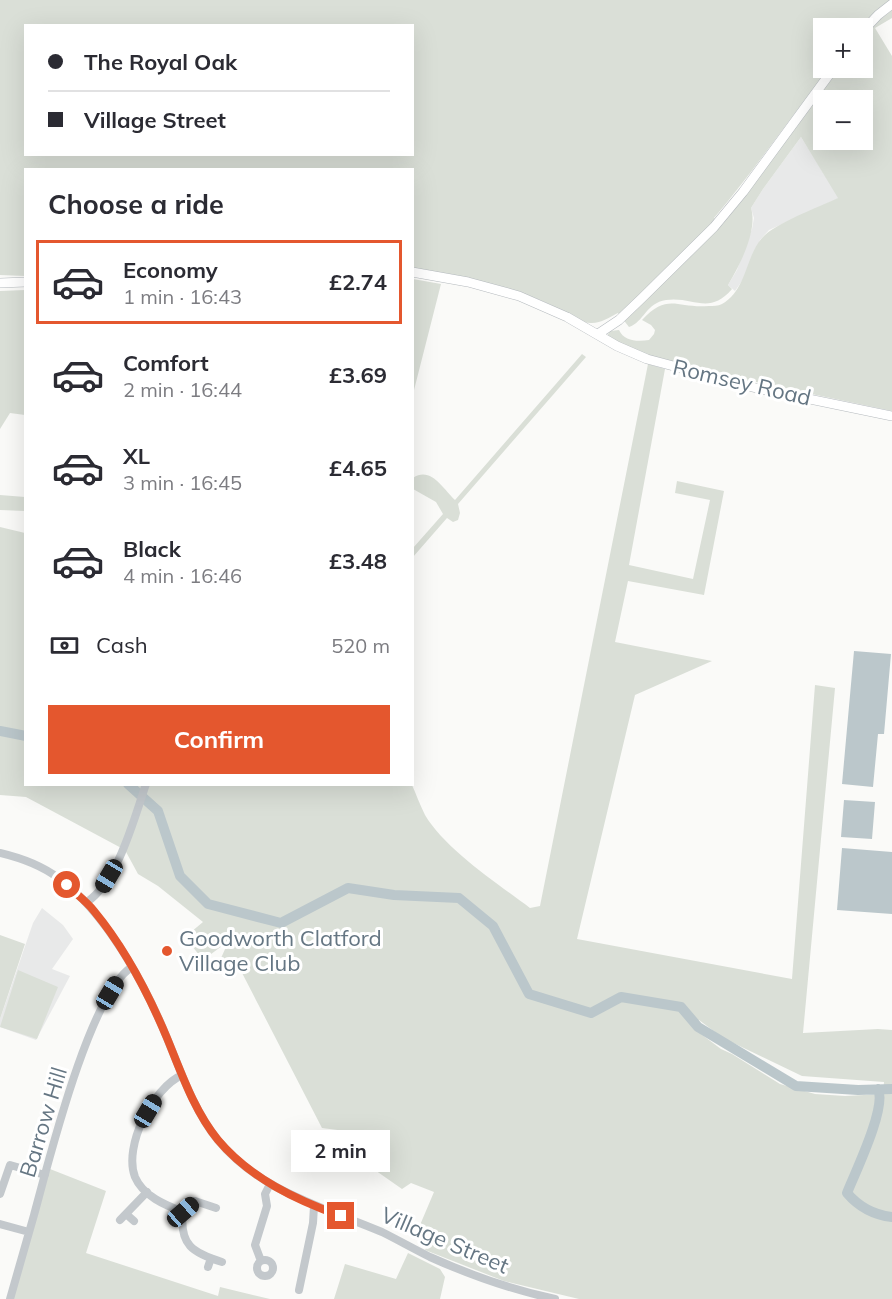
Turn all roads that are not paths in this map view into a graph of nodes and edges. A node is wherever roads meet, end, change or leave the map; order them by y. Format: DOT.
graph roads {
  1 [pos="892,4"];
  2 [pos="873,20"];
  3 [pos="827,78"];
  4 [pos="414,272"];
  5 [pos="24,282"];
  6 [pos="0,283"];
  7 [pos="598,334"];
  8 [pos="892,416"];
  9 [pos="145,786"];
  10 [pos="0,853"];
  11 [pos="87,902"];
  12 [pos="132,967"];
  13 [pos="182,1075"];
  14 [pos="45,1175"];
  15 [pos="270,1184"];
  16 [pos="147,1192"];
  17 [pos="0,1194"];
  18 [pos="314,1206"];
  19 [pos="210,1209"];
  20 [pos="183,1212"];
  21 [pos="126,1214"];
  22 [pos="120,1220"];
  23 [pos="134,1221"];
  24 [pos="0,1224"];
  25 [pos="29,1232"];
  26 [pos="211,1258"];
  27 [pos="261,1261"];
  28 [pos="222,1262"];
  29 [pos="208,1268"];
  30 [pos="299,1290"];
  31 [pos="10,1299"];
  32 [pos="555,1299"];
  1 -- 2 [label="main road"];
  3 -- 7 [label="main road"];
  4 -- 7 [label="main road, Romsey Road"];
  5 -- 6 [label="main road"];
  7 -- 8 [label="main road, Romsey Road"];
  9 -- 11 [label="street"];
  10 -- 11 [label="street, Village Street"];
  11 -- 12 [label="street, Village Street"];
  12 -- 13 [label="street, Village Street"];
  12 -- 14 [label="street, Barrow Hill"];
  13 -- 15 [label="street, Village Street"];
  13 -- 16 [label="street"];
  14 -- 17 [label="street"];
  14 -- 25 [label="street, Barrow Hill"];
  15 -- 18 [label="street, Village Street"];
  15 -- 27 [label="street"];
  16 -- 20 [label="street"];
  16 -- 21 [label="street"];
  18 -- 30 [label="street"];
  18 -- 32 [label="street, Village Street"];
  19 -- 20 [label="street"];
  20 -- 26 [label="street"];
  21 -- 22 [label="street"];
  21 -- 23 [label="street"];
  24 -- 25 [label="street"];
  25 -- 31 [label="street, Barrow Hill"];
  26 -- 28 [label="street"];
  26 -- 29 [label="street"];
}
